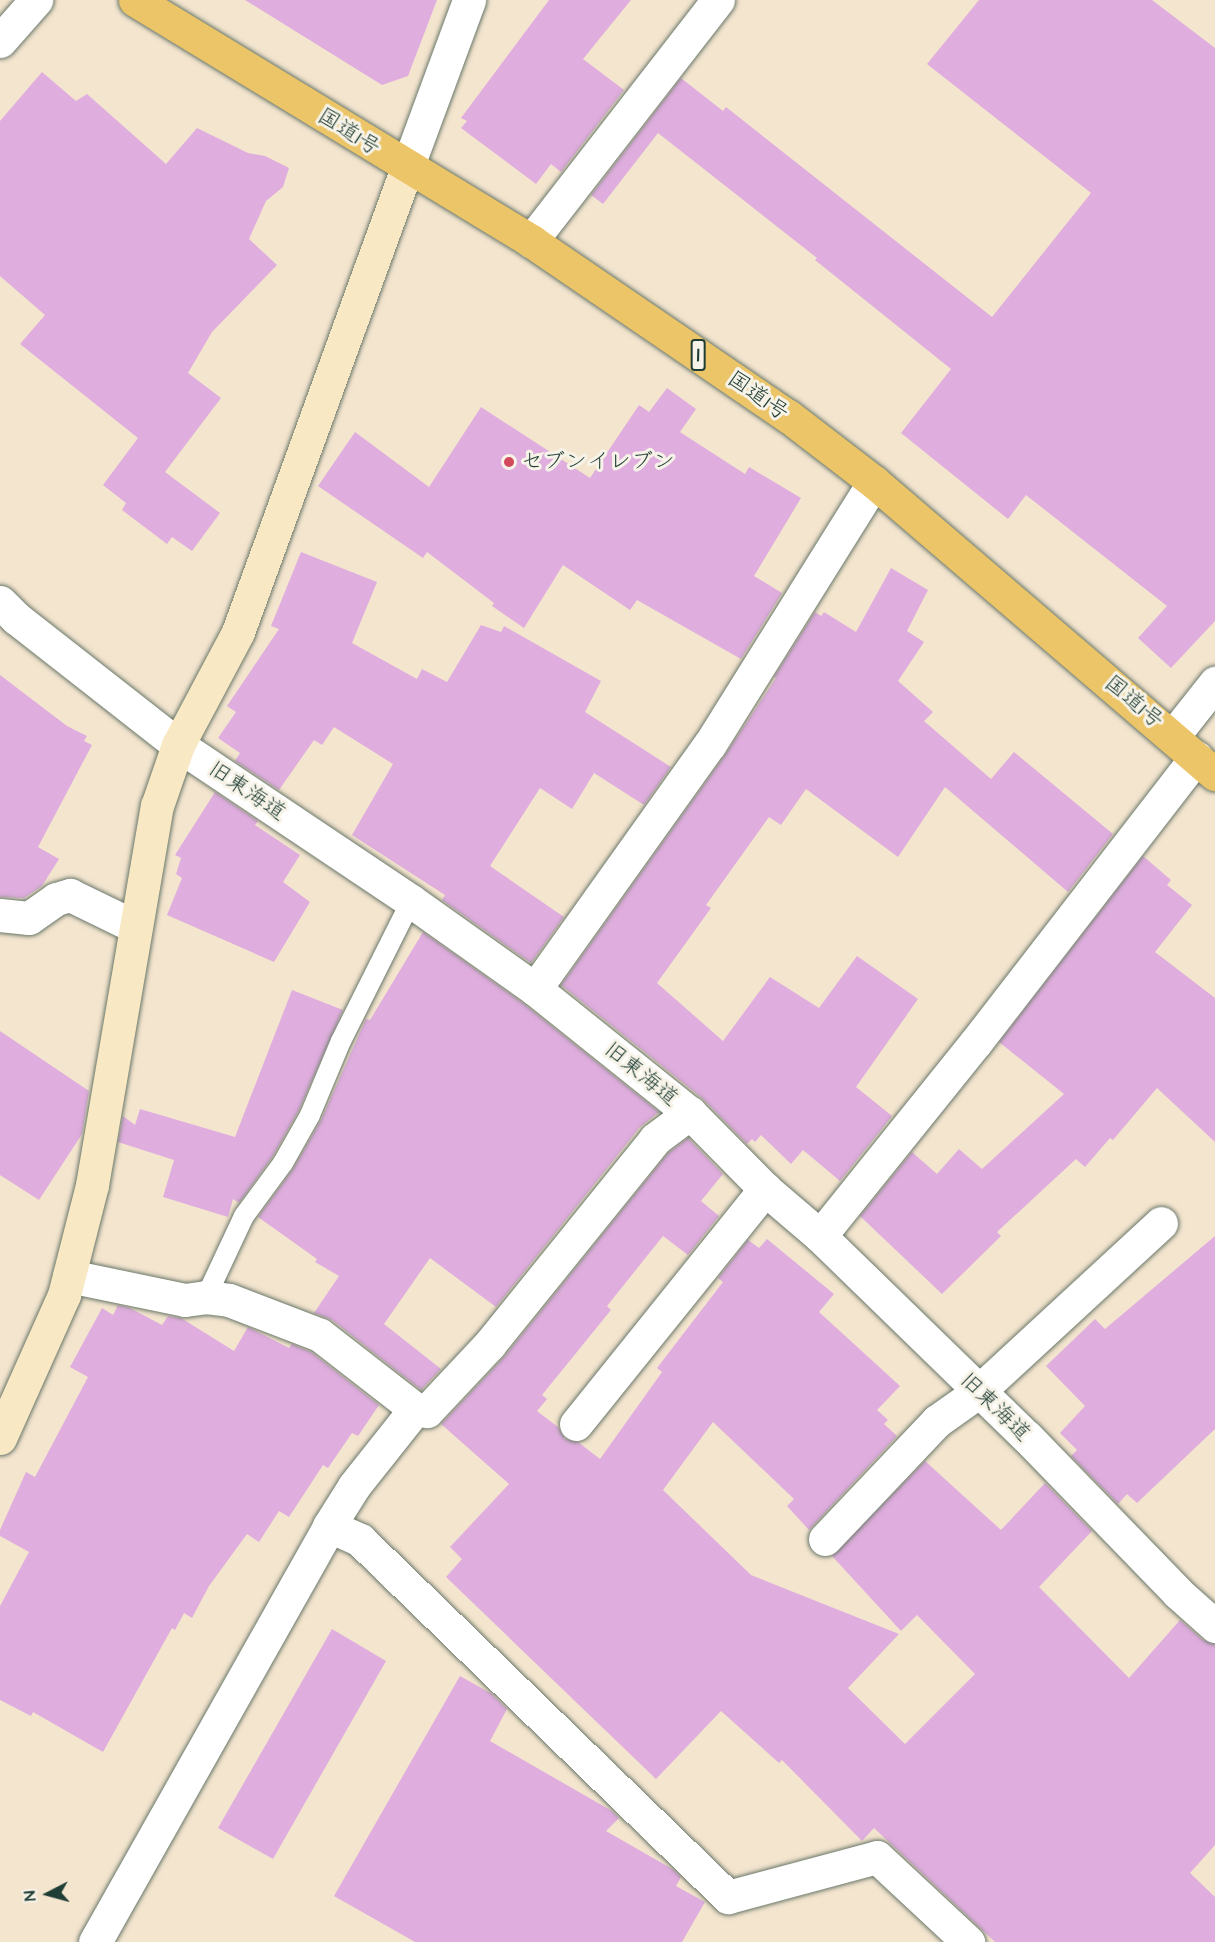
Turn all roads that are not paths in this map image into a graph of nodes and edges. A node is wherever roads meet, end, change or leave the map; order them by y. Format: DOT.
graph roads {
  1 [pos="36,0"];
  2 [pos="135,0"];
  3 [pos="469,0"];
  4 [pos="718,0"];
  5 [pos="0,41"];
  6 [pos="407,168"];
  7 [pos="531,241"];
  8 [pos="874,482"];
  9 [pos="0,602"];
  10 [pos="1215,683"];
  11 [pos="178,745"];
  12 [pos="1195,755"];
  13 [pos="411,901"];
  14 [pos="0,915"];
  15 [pos="136,927"];
  16 [pos="536,989"];
  17 [pos="690,1113"];
  18 [pos="765,1189"];
  19 [pos="1161,1223"];
  20 [pos="820,1236"];
  21 [pos="69,1276"];
  22 [pos="206,1297"];
  23 [pos="978,1392"];
  24 [pos="415,1409"];
  25 [pos="576,1424"];
  26 [pos="0,1438"];
  27 [pos="329,1526"];
  28 [pos="825,1539"];
  29 [pos="1215,1626"];
  30 [pos="95,1942"];
  31 [pos="968,1942"];
  1 -- 5 [label="street"];
  2 -- 6 [label="highway, 国道1号 / 1"];
  3 -- 6 [label="street"];
  4 -- 7 [label="street"];
  6 -- 7 [label="highway, 国道1号 / 1"];
  6 -- 11 [label="street"];
  7 -- 8 [label="highway, 国道1号 / 1"];
  8 -- 12 [label="highway, 国道1号 / 1"];
  8 -- 16 [label="street"];
  9 -- 11 [label="street, 旧東海道"];
  10 -- 12 [label="street"];
  11 -- 13 [label="street, 旧東海道"];
  11 -- 15 [label="street"];
  12 -- 20 [label="street"];
  13 -- 16 [label="street, 旧東海道"];
  13 -- 22 [label="lane"];
  14 -- 15 [label="street"];
  15 -- 21 [label="street"];
  16 -- 17 [label="street, 旧東海道"];
  17 -- 18 [label="street, 旧東海道"];
  17 -- 24 [label="street"];
  18 -- 20 [label="street, 旧東海道"];
  18 -- 25 [label="street"];
  19 -- 23 [label="street"];
  20 -- 23 [label="street, 旧東海道"];
  21 -- 22 [label="street"];
  21 -- 26 [label="street"];
  22 -- 24 [label="street"];
  23 -- 28 [label="street"];
  23 -- 29 [label="street, 旧東海道"];
  24 -- 27 [label="street"];
  27 -- 30 [label="street"];
  27 -- 31 [label="street"];
}
